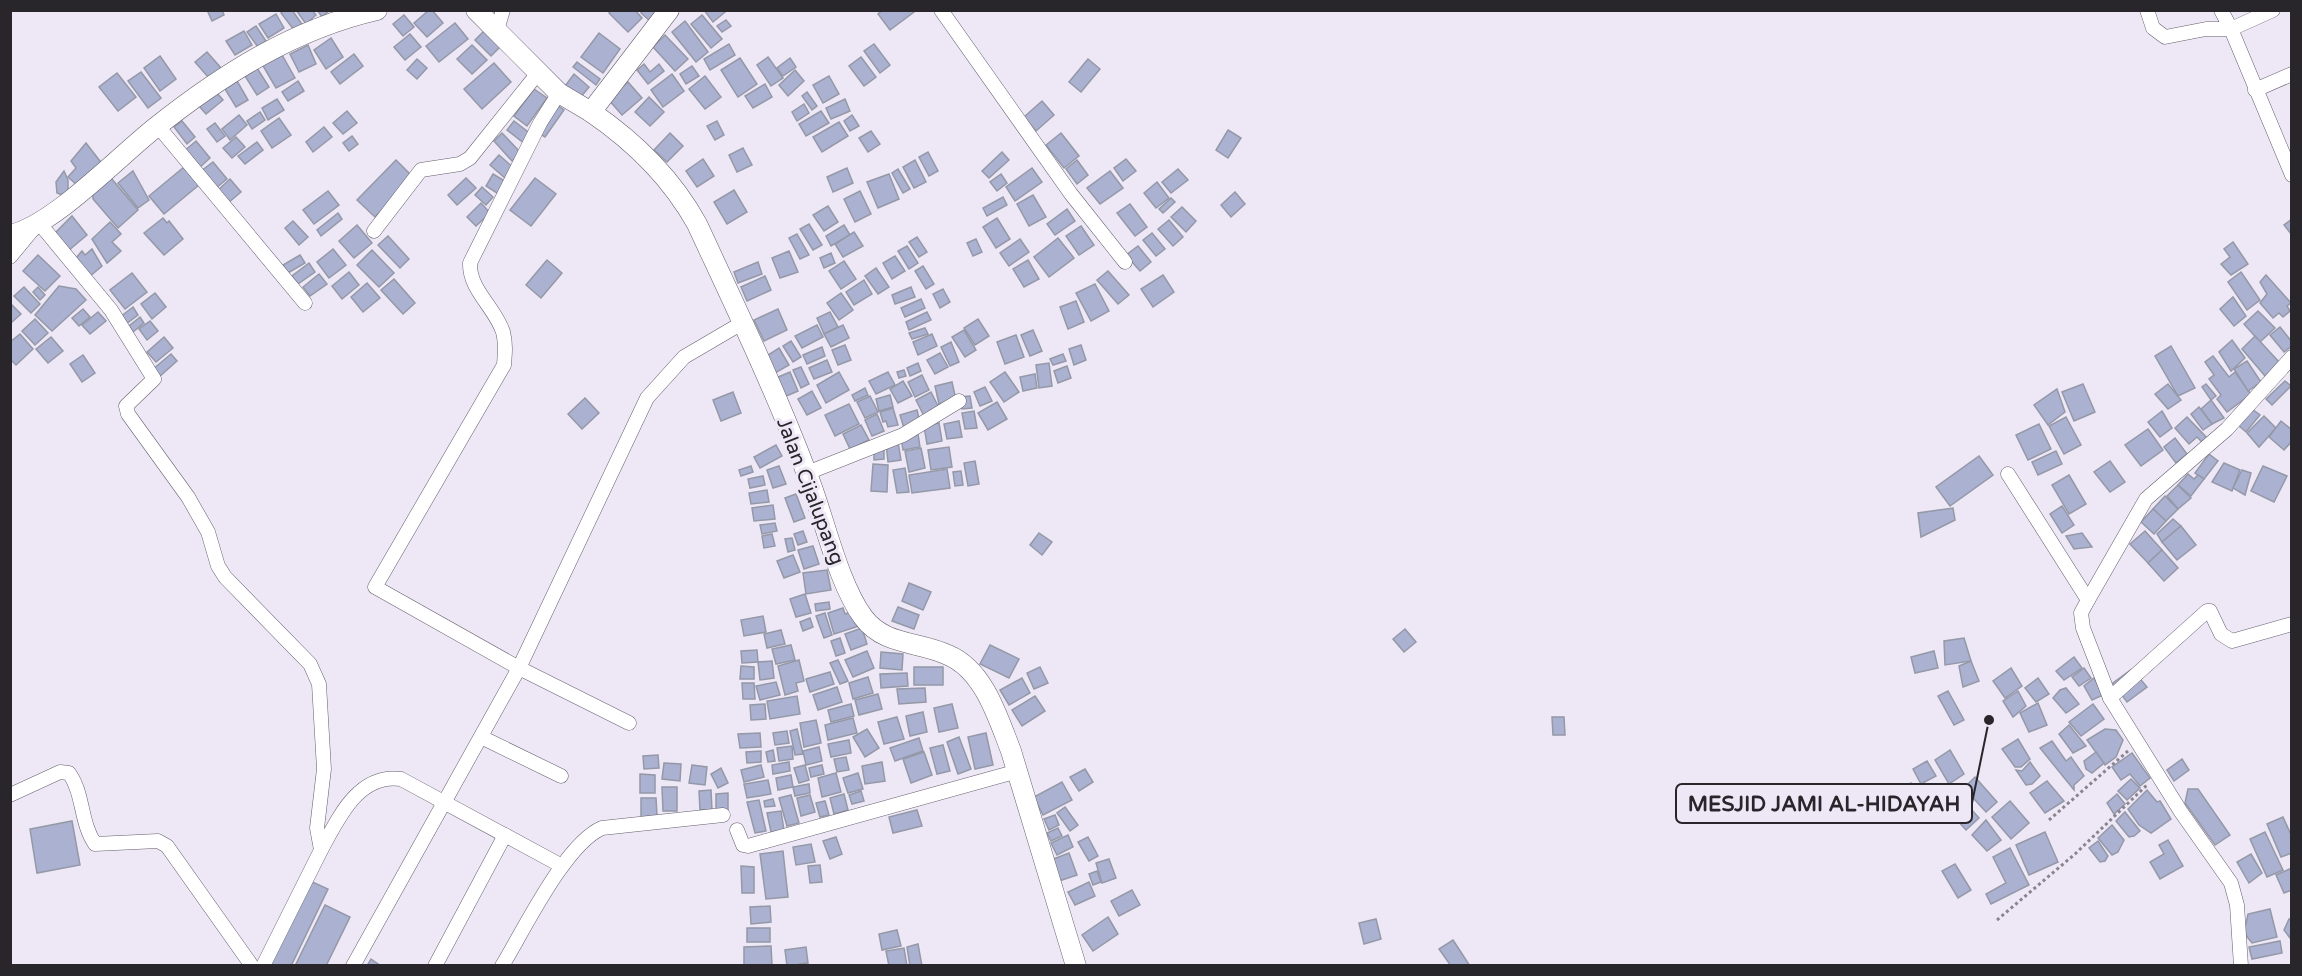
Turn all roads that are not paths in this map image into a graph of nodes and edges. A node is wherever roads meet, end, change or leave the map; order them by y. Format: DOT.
graph roads {
  1 [pos="377,10"];
  2 [pos="476,10"];
  3 [pos="503,10"];
  4 [pos="669,10"];
  5 [pos="940,10"];
  6 [pos="2147,10"];
  7 [pos="2221,10"];
  8 [pos="2273,10"];
  9 [pos="2231,29"];
  10 [pos="497,30"];
  11 [pos="538,73"];
  12 [pos="2292,74"];
  13 [pos="2255,90"];
  14 [pos="559,93"];
  15 [pos="591,112"];
  16 [pos="158,125"];
  17 [pos="2285,146"];
  18 [pos="2292,175"];
  19 [pos="37,226"];
  20 [pos="374,231"];
  21 [pos="10,235"];
  22 [pos="10,256"];
  23 [pos="1125,262"];
  24 [pos="305,303"];
  25 [pos="742,323"];
  26 [pos="2292,357"];
  27 [pos="959,401"];
  28 [pos="807,473"];
  29 [pos="2008,474"];
  30 [pos="2088,600"];
  31 [pos="2292,624"];
  32 [pos="519,668"];
  33 [pos="2110,698"];
  34 [pos="629,723"];
  35 [pos="481,737"];
  36 [pos="1018,771"];
  37 [pos="561,776"];
  38 [pos="10,795"];
  39 [pos="445,802"];
  40 [pos="723,816"];
  41 [pos="736,830"];
  42 [pos="505,835"];
  43 [pos="321,850"];
  44 [pos="562,866"];
  45 [pos="252,966"];
  46 [pos="262,966"];
  47 [pos="353,966"];
  48 [pos="435,966"];
  49 [pos="502,966"];
  50 [pos="1076,966"];
  51 [pos="2241,966"];
  1 -- 16 [label="street"];
  2 -- 10 [label="street, Jalan Cijalupang"];
  3 -- 10 [label="street"];
  4 -- 15 [label="street"];
  5 -- 23 [label="street"];
  6 -- 9 [label="street"];
  7 -- 9 [label="street"];
  8 -- 9 [label="street"];
  9 -- 13 [label="street"];
  10 -- 11 [label="street, Jalan Cijalupang"];
  11 -- 14 [label="street, Jalan Cijalupang"];
  11 -- 20 [label="street"];
  12 -- 13 [label="street"];
  13 -- 17 [label="street"];
  14 -- 15 [label="street, Jalan Cijalupang"];
  14 -- 32 [label="street"];
  15 -- 25 [label="street, Jalan Cijalupang"];
  16 -- 19 [label="street"];
  16 -- 24 [label="street"];
  17 -- 18 [label="street"];
  19 -- 21 [label="street"];
  19 -- 22 [label="street"];
  19 -- 43 [label="street"];
  25 -- 28 [label="street, Jalan Cijalupang"];
  25 -- 32 [label="street"];
  26 -- 30 [label="street"];
  27 -- 28 [label="street"];
  28 -- 36 [label="street, Jalan Cijalupang"];
  29 -- 30 [label="street"];
  30 -- 33 [label="street"];
  31 -- 33 [label="street"];
  32 -- 34 [label="street"];
  32 -- 35 [label="street"];
  33 -- 51 [label="street"];
  35 -- 37 [label="street"];
  35 -- 39 [label="street"];
  36 -- 41 [label="street"];
  36 -- 50 [label="street, Jalan Cijalupang"];
  38 -- 45 [label="street"];
  39 -- 42 [label="street"];
  39 -- 43 [label="street"];
  39 -- 47 [label="street"];
  40 -- 44 [label="street"];
  42 -- 44 [label="street"];
  42 -- 48 [label="street"];
  43 -- 46 [label="street"];
  44 -- 49 [label="street"];
}
